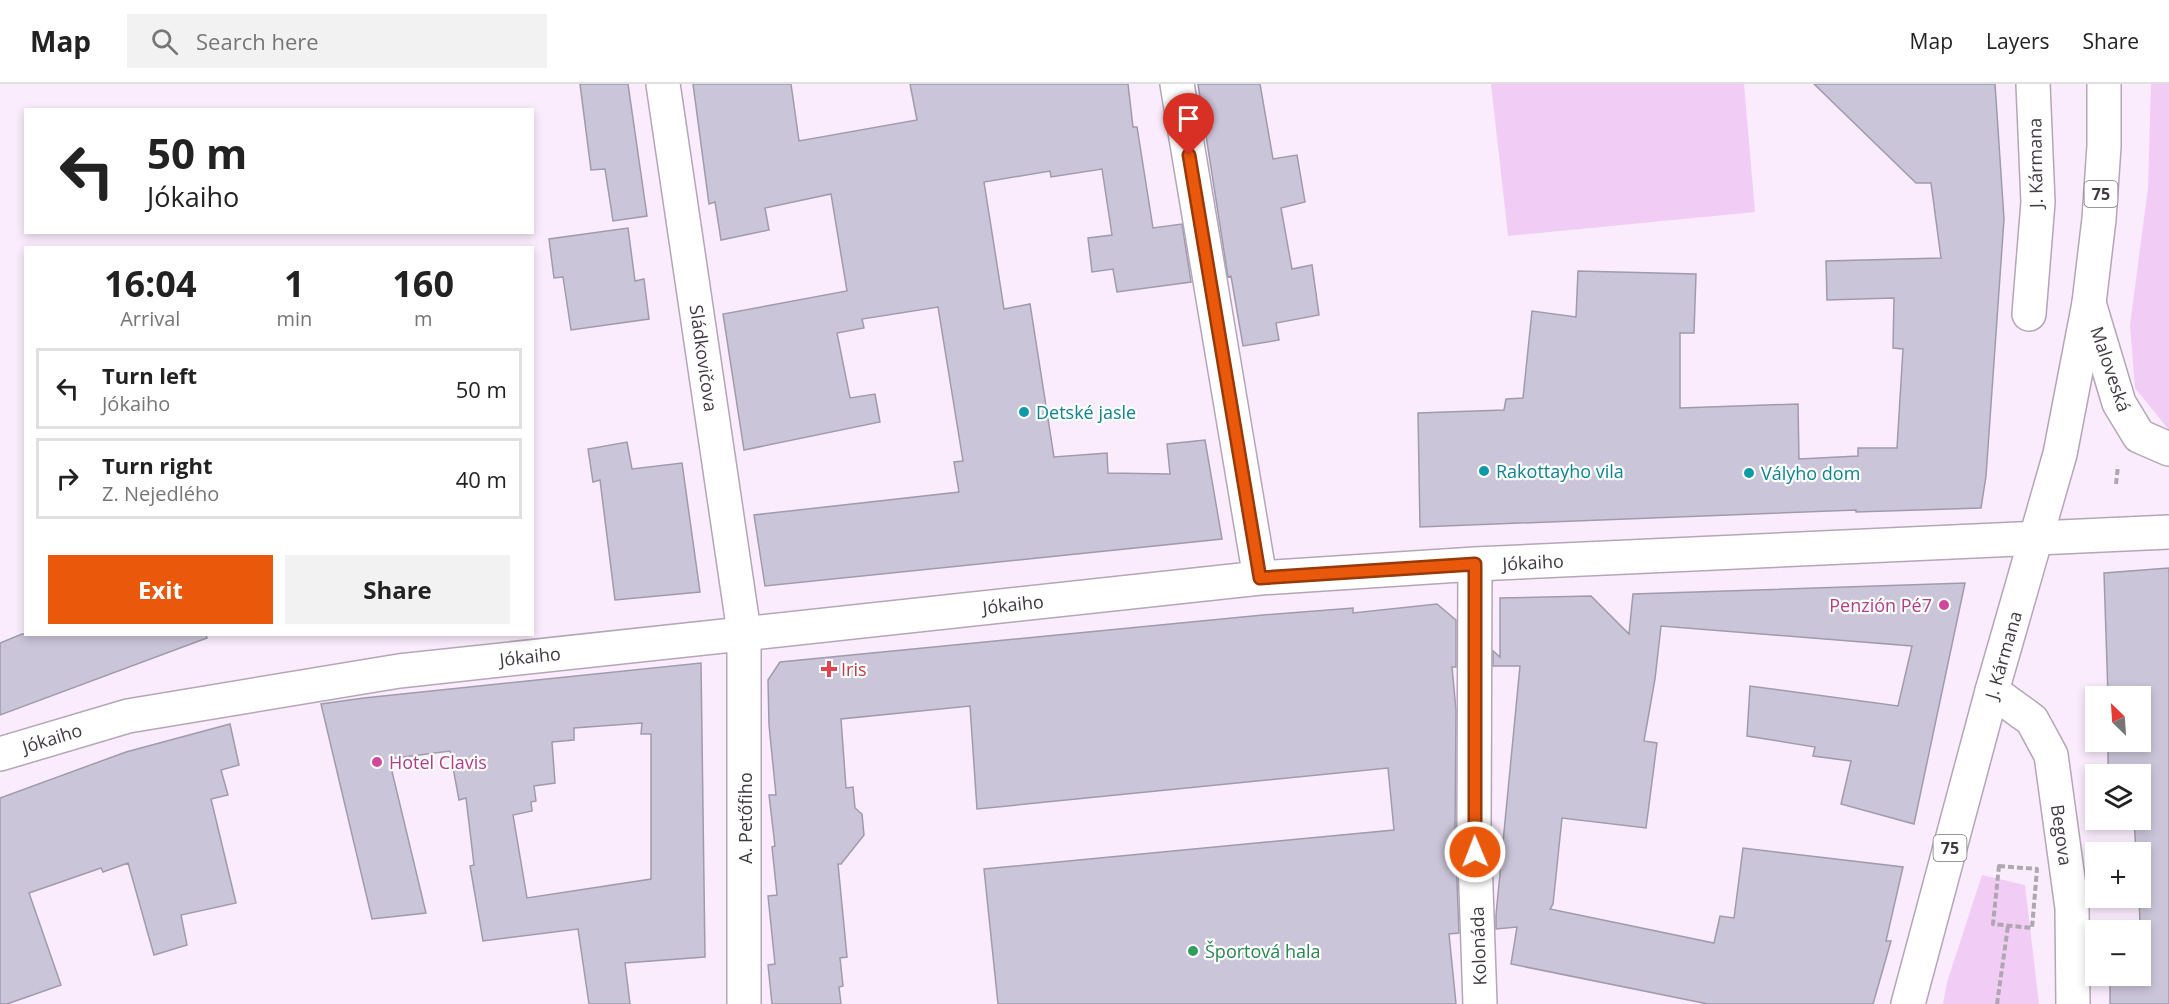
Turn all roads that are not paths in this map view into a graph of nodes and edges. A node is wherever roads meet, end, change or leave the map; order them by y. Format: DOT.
graph roads {
  1 [pos="663,84"];
  2 [pos="1177,84"];
  3 [pos="2033,84"];
  4 [pos="2104,84"];
  5 [pos="2089,303"];
  6 [pos="2029,314"];
  7 [pos="2169,448"];
  8 [pos="2169,532"];
  9 [pos="2036,539"];
  10 [pos="1475,564"];
  11 [pos="1260,578"];
  12 [pos="744,632"];
  13 [pos="1992,691"];
  14 [pos="0,754"];
  15 [pos="744,1004"];
  16 [pos="1480,1004"];
  17 [pos="1908,1004"];
  18 [pos="2073,1004"];
  1 -- 12 [label="street, Sládkovičova"];
  2 -- 11 [label="street"];
  3 -- 6 [label="street, J. Kármana"];
  4 -- 5 [label="street, 75"];
  5 -- 7 [label="street, Maloveská"];
  5 -- 9 [label="street, J. Kármana / 75"];
  8 -- 9 [label="street"];
  9 -- 10 [label="street, Jókaiho"];
  9 -- 13 [label="street, J. Kármana / 75"];
  10 -- 11 [label="street, Jókaiho"];
  10 -- 16 [label="street, Kolonáda"];
  11 -- 12 [label="street, Jókaiho"];
  12 -- 14 [label="street, Jókaiho"];
  12 -- 15 [label="street, A. Petőfiho"];
  13 -- 17 [label="street, J. Kármana / 75"];
  13 -- 18 [label="street, Begova"];
}
